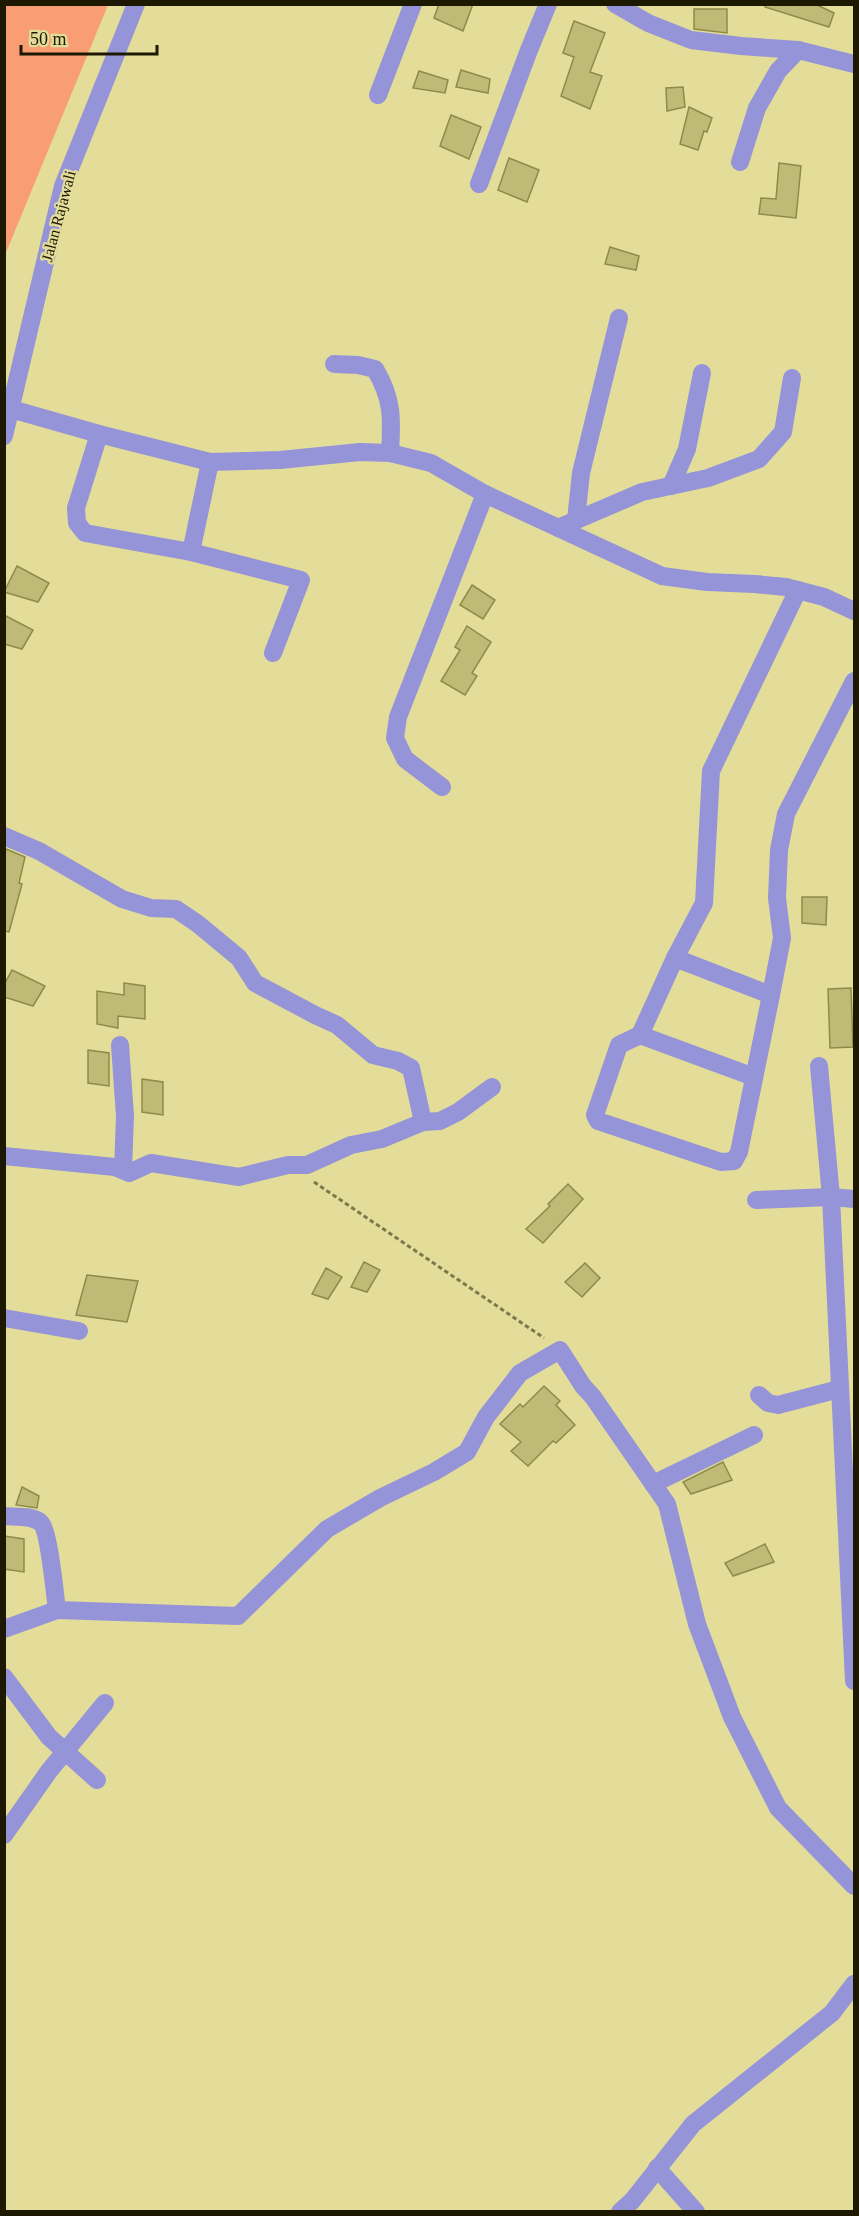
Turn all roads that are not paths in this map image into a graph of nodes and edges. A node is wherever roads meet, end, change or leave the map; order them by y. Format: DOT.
graph roads {
  1 [pos="136,4"];
  2 [pos="413,4"];
  3 [pos="548,4"];
  4 [pos="615,4"];
  5 [pos="798,50"];
  6 [pos="855,64"];
  7 [pos="378,95"];
  8 [pos="740,162"];
  9 [pos="479,184"];
  10 [pos="619,318"];
  11 [pos="334,364"];
  12 [pos="702,373"];
  13 [pos="792,378"];
  14 [pos="11,409"];
  15 [pos="99,434"];
  16 [pos="4,436"];
  17 [pos="390,453"];
  18 [pos="210,462"];
  19 [pos="671,486"];
  20 [pos="485,494"];
  21 [pos="576,520"];
  22 [pos="558,528"];
  23 [pos="192,552"];
  24 [pos="798,590"];
  25 [pos="855,611"];
  26 [pos="273,653"];
  27 [pos="855,681"];
  28 [pos="442,787"];
  29 [pos="4,836"];
  30 [pos="675,958"];
  31 [pos="771,995"];
  32 [pos="640,1035"];
  33 [pos="120,1045"];
  34 [pos="819,1066"];
  35 [pos="754,1077"];
  36 [pos="492,1087"];
  37 [pos="423,1122"];
  38 [pos="4,1156"];
  39 [pos="123,1170"];
  40 [pos="831,1197"];
  41 [pos="855,1199"];
  42 [pos="756,1200"];
  43 [pos="4,1318"];
  44 [pos="79,1330"];
  45 [pos="839,1389"];
  46 [pos="759,1395"];
  47 [pos="754,1435"];
  48 [pos="653,1484"];
  49 [pos="4,1516"];
  50 [pos="57,1610"];
  51 [pos="4,1629"];
  52 [pos="4,1677"];
  53 [pos="855,1681"];
  54 [pos="105,1703"];
  55 [pos="64,1751"];
  56 [pos="97,1780"];
  57 [pos="4,1835"];
  58 [pos="855,1886"];
  59 [pos="855,1984"];
  60 [pos="657,2168"];
  61 [pos="620,2211"];
  62 [pos="696,2211"];
  1 -- 14 [label="street, Jalan Rajawali"];
  2 -- 7 [label="street"];
  3 -- 9 [label="street"];
  4 -- 5 [label="street"];
  5 -- 6 [label="street"];
  5 -- 8 [label="street"];
  10 -- 21 [label="street"];
  11 -- 17 [label="street"];
  12 -- 19 [label="street"];
  13 -- 19 [label="street"];
  14 -- 15 [label="street"];
  14 -- 16 [label="street, Jalan Rajawali"];
  15 -- 18 [label="street"];
  15 -- 23 [label="street"];
  17 -- 18 [label="street"];
  17 -- 20 [label="street"];
  18 -- 23 [label="street"];
  19 -- 21 [label="street"];
  20 -- 22 [label="street"];
  20 -- 28 [label="street"];
  21 -- 22 [label="street"];
  22 -- 24 [label="street"];
  23 -- 26 [label="street"];
  24 -- 25 [label="street"];
  24 -- 30 [label="street"];
  27 -- 31 [label="street"];
  29 -- 37 [label="street"];
  30 -- 31 [label="street"];
  30 -- 32 [label="street"];
  31 -- 35 [label="street"];
  32 -- 35 [label="street"];
  32 -- 35 [label="street"];
  33 -- 39 [label="street"];
  34 -- 40 [label="street"];
  36 -- 37 [label="street"];
  37 -- 39 [label="street"];
  38 -- 39 [label="street"];
  40 -- 41 [label="street"];
  40 -- 42 [label="street"];
  40 -- 45 [label="street"];
  43 -- 44 [label="street"];
  45 -- 46 [label="street"];
  45 -- 53 [label="street"];
  47 -- 48 [label="street"];
  48 -- 50 [label="street"];
  48 -- 58 [label="street"];
  49 -- 50 [label="street"];
  50 -- 51 [label="street"];
  52 -- 55 [label="street"];
  54 -- 55 [label="street"];
  55 -- 56 [label="street"];
  55 -- 57 [label="street"];
  59 -- 60 [label="street"];
  60 -- 61 [label="street"];
  60 -- 62 [label="street"];
}
